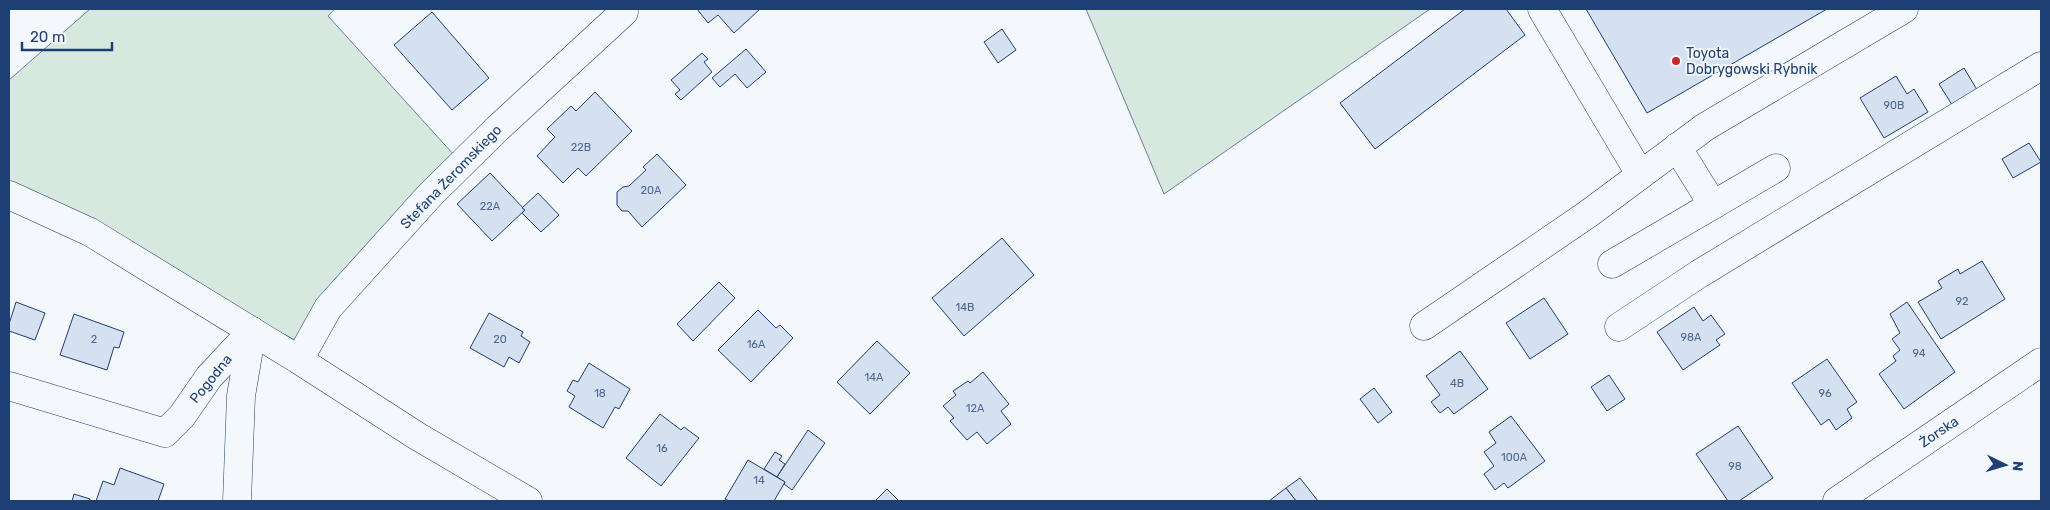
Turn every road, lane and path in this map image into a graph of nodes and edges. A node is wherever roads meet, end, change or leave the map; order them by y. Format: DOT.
graph roads {
  1 [pos="1542,9"];
  2 [pos="1904,9"];
  3 [pos="624,12"];
  4 [pos="2041,66"];
  5 [pos="1677,147"];
  6 [pos="1776,168"];
  7 [pos="1640,174"];
  8 [pos="9,195"];
  9 [pos="1713,205"];
  10 [pos="1612,264"];
  11 [pos="1424,326"];
  12 [pos="1619,327"];
  13 [pos="252,331"];
  14 [pos="299,360"];
  15 [pos="2041,362"];
  16 [pos="9,386"];
  17 [pos="237,501"];
  18 [pos="528,501"];
  19 [pos="1837,501"];
  1 -- 7 [label="street"];
  2 -- 5 [label="street"];
  3 -- 14 [label="street, Stefana Żeromskiego"];
  4 -- 12 [label="street"];
  5 -- 7 [label="street"];
  5 -- 9 [label="street"];
  6 -- 9 [label="street"];
  7 -- 11 [label="street"];
  8 -- 13 [label="street"];
  9 -- 10 [label="street"];
  13 -- 14 [label="street"];
  13 -- 16 [label="street, Pogodna"];
  13 -- 17 [label="street, Pogodna"];
  14 -- 18 [label="street"];
  15 -- 19 [label="street, Żorska"];
}
